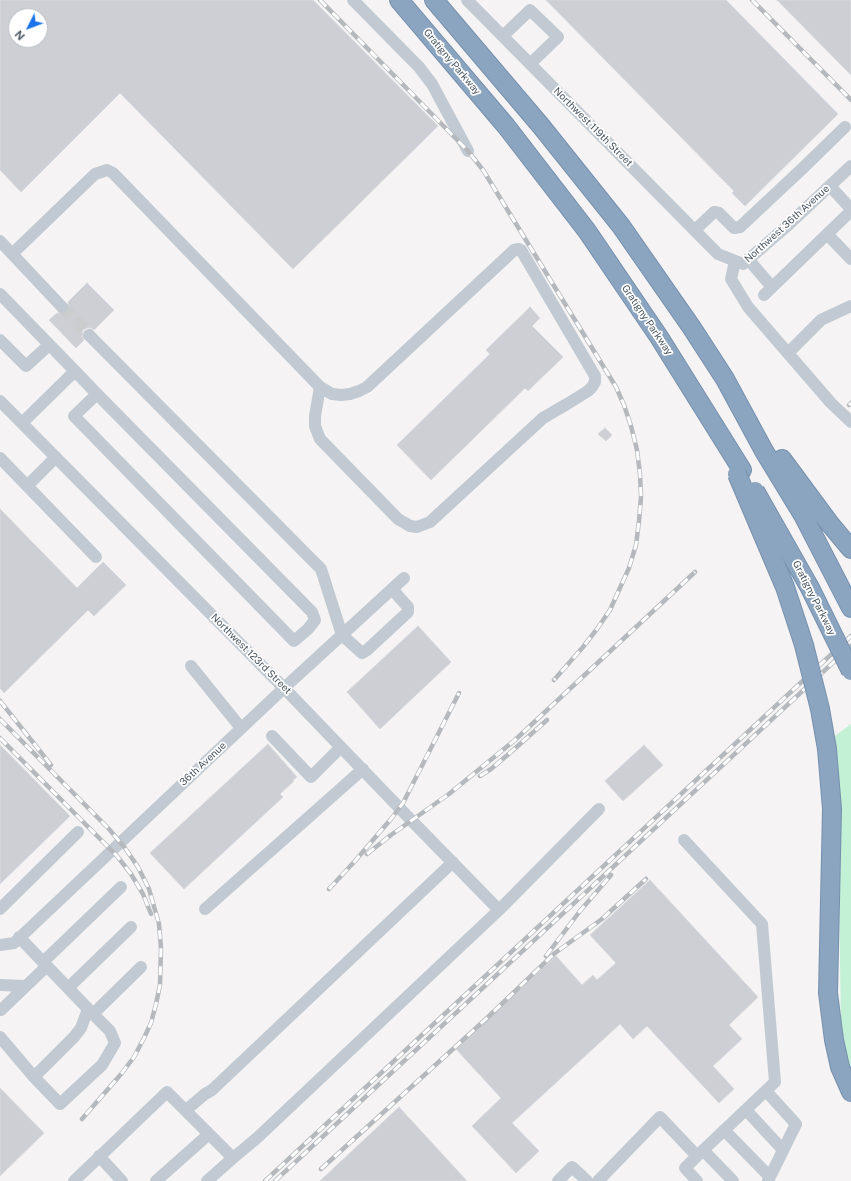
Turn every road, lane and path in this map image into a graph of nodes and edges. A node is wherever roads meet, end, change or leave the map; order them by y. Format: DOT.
graph roads {
  1 [pos="353,0"];
  2 [pos="399,0"];
  3 [pos="434,0"];
  4 [pos="467,0"];
  5 [pos="502,36"];
  6 [pos="530,64"];
  7 [pos="845,127"];
  8 [pos="468,151"];
  9 [pos="851,166"];
  10 [pos="830,186"];
  11 [pos="851,210"];
  12 [pos="695,230"];
  13 [pos="827,234"];
  14 [pos="0,241"];
  15 [pos="12,254"];
  16 [pos="718,254"];
  17 [pos="748,259"];
  18 [pos="851,259"];
  19 [pos="735,261"];
  20 [pos="772,287"];
  21 [pos="0,294"];
  22 [pos="764,295"];
  23 [pos="851,306"];
  24 [pos="62,307"];
  25 [pos="89,335"];
  26 [pos="0,340"];
  27 [pos="49,345"];
  28 [pos="788,353"];
  29 [pos="75,371"];
  30 [pos="320,387"];
  31 [pos="97,394"];
  32 [pos="0,401"];
  33 [pos="851,422"];
  34 [pos="22,423"];
  35 [pos="768,447"];
  36 [pos="56,457"];
  37 [pos="0,458"];
  38 [pos="740,472"];
  39 [pos="27,486"];
  40 [pos="851,549"];
  41 [pos="96,557"];
  42 [pos="404,578"];
  43 [pos="392,589"];
  44 [pos="851,608"];
  45 [pos="342,635"];
  46 [pos="191,666"];
  47 [pos="851,671"];
  48 [pos="284,688"];
  49 [pos="241,728"];
  50 [pos="272,736"];
  51 [pos="341,747"];
  52 [pos="363,769"];
  53 [pos="599,809"];
  54 [pos="78,832"];
  55 [pos="684,840"];
  56 [pos="453,862"];
  57 [pos="121,887"];
  58 [pos="0,909"];
  59 [pos="205,909"];
  60 [pos="500,910"];
  61 [pos="131,927"];
  62 [pos="19,938"];
  63 [pos="0,945"];
  64 [pos="45,964"];
  65 [pos="140,967"];
  66 [pos="0,985"];
  67 [pos="25,986"];
  68 [pos="68,988"];
  69 [pos="0,1010"];
  70 [pos="90,1012"];
  71 [pos="0,1038"];
  72 [pos="34,1077"];
  73 [pos="766,1091"];
  74 [pos="851,1092"];
  75 [pos="186,1110"];
  76 [pos="746,1110"];
  77 [pos="724,1130"];
  78 [pos="209,1134"];
  79 [pos="783,1150"];
  80 [pos="700,1153"];
  81 [pos="99,1156"];
  82 [pos="233,1158"];
  83 [pos="769,1179"];
  84 [pos="74,1181"];
  85 [pos="122,1181"];
  86 [pos="156,1181"];
  87 [pos="207,1181"];
  88 [pos="558,1181"];
  89 [pos="587,1181"];
  90 [pos="598,1181"];
  91 [pos="697,1181"];
  92 [pos="733,1181"];
  1 -- 8 [label="street"];
  2 -- 38 [label="highway, Gratigny Parkway"];
  3 -- 35 [label="highway"];
  4 -- 5 [label="street, Northwest 119th Street"];
  5 -- 6 [label="street, Northwest 119th Street"];
  5 -- 6 [label="street"];
  6 -- 12 [label="street, Northwest 119th Street"];
  7 -- 12 [label="street"];
  9 -- 10 [label="street, Northwest 36th Avenue"];
  10 -- 11 [label="street"];
  10 -- 17 [label="street, Northwest 36th Avenue"];
  11 -- 13 [label="street"];
  12 -- 16 [label="street, Northwest 119th Street"];
  13 -- 18 [label="street"];
  13 -- 20 [label="street"];
  14 -- 15 [label="street"];
  15 -- 24 [label="street"];
  15 -- 30 [label="street"];
  16 -- 19 [label="street, Northwest 36th Avenue"];
  17 -- 19 [label="street, Northwest 36th Avenue"];
  17 -- 20 [label="street"];
  19 -- 28 [label="street"];
  20 -- 22 [label="street"];
  21 -- 27 [label="street"];
  23 -- 28 [label="street"];
  25 -- 45 [label="street"];
  26 -- 27 [label="street"];
  27 -- 29 [label="street"];
  28 -- 33 [label="street"];
  29 -- 31 [label="street"];
  29 -- 34 [label="street"];
  30 -- 30 [label="street"];
  31 -- 31 [label="street"];
  32 -- 34 [label="street, Northwest 123rd Street"];
  34 -- 36 [label="street, Northwest 123rd Street"];
  35 -- 40 [label="highway"];
  35 -- 44 [label="highway"];
  36 -- 39 [label="street"];
  36 -- 48 [label="street, Northwest 123rd Street"];
  37 -- 39 [label="street"];
  38 -- 47 [label="highway, Gratigny Parkway, bridge"];
  38 -- 74 [label="highway, bridge"];
  39 -- 41 [label="street"];
  42 -- 43 [label="street, 36th Avenue"];
  43 -- 45 [label="street, 36th Avenue"];
  43 -- 45 [label="street"];
  45 -- 48 [label="street, 36th Avenue"];
  46 -- 49 [label="street"];
  48 -- 49 [label="street, 36th Avenue"];
  48 -- 51 [label="street, Northwest 123rd Street"];
  49 -- 62 [label="street, 36th Avenue"];
  50 -- 51 [label="street"];
  51 -- 52 [label="street, Northwest 123rd Street"];
  52 -- 56 [label="street, Northwest 123rd Street"];
  52 -- 59 [label="street"];
  53 -- 60 [label="street"];
  54 -- 58 [label="street"];
  55 -- 73 [label="street"];
  56 -- 60 [label="street, Northwest 123rd Street"];
  56 -- 75 [label="street"];
  57 -- 64 [label="street"];
  60 -- 82 [label="street"];
  61 -- 68 [label="street"];
  62 -- 63 [label="street, 36th Avenue"];
  62 -- 64 [label="street"];
  64 -- 67 [label="street"];
  64 -- 68 [label="street"];
  65 -- 70 [label="street"];
  66 -- 67 [label="street"];
  67 -- 69 [label="street"];
  68 -- 70 [label="street"];
  70 -- 72 [label="street"];
  70 -- 72 [label="street"];
  71 -- 72 [label="street"];
  73 -- 76 [label="street"];
  73 -- 79 [label="street"];
  75 -- 78 [label="street"];
  75 -- 81 [label="street"];
  76 -- 77 [label="street"];
  76 -- 79 [label="street"];
  77 -- 80 [label="street"];
  77 -- 83 [label="street"];
  78 -- 82 [label="street"];
  78 -- 86 [label="street"];
  79 -- 83 [label="street"];
  80 -- 90 [label="street"];
  80 -- 91 [label="street"];
  80 -- 92 [label="street"];
  81 -- 84 [label="street"];
  81 -- 85 [label="street"];
  82 -- 87 [label="street"];
  88 -- 89 [label="street"];
}
